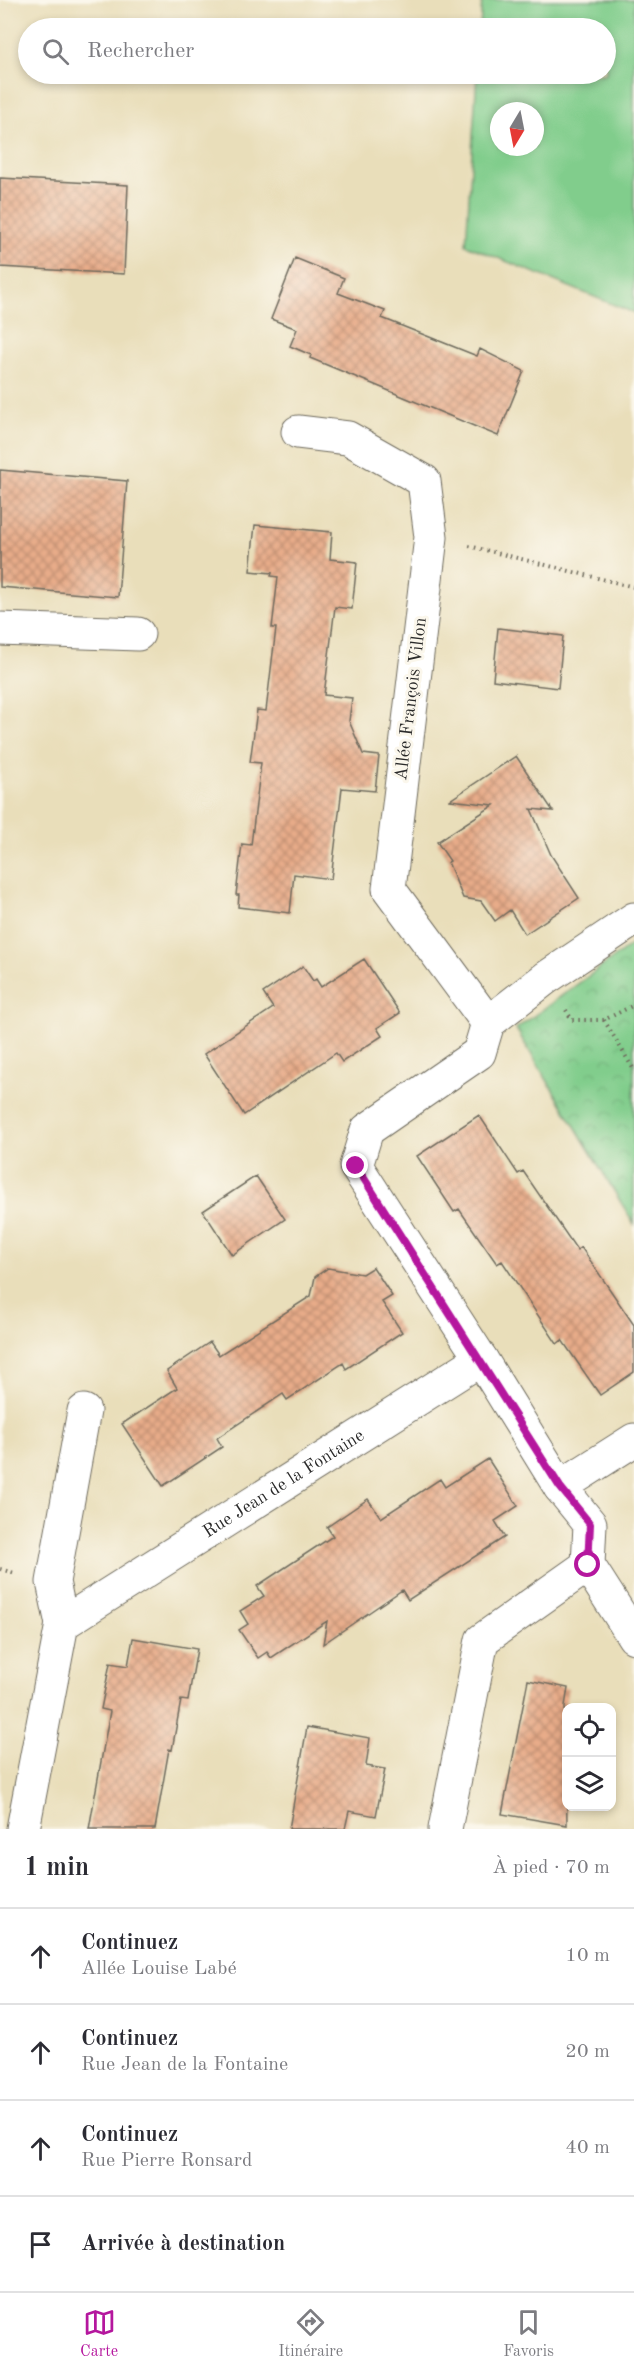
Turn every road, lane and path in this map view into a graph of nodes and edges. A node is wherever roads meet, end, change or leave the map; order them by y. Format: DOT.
graph roads {
  1 [pos="298,432"];
  2 [pos="430,537"];
  3 [pos="634,587"];
  4 [pos="0,629"];
  5 [pos="138,634"];
  6 [pos="634,919"];
  7 [pos="546,978"];
  8 [pos="634,1005"];
  9 [pos="604,1020"];
  10 [pos="488,1023"];
  11 [pos="634,1070"];
  12 [pos="481,1359"];
  13 [pos="84,1412"];
  14 [pos="634,1440"];
  15 [pos="560,1487"];
  16 [pos="588,1565"];
  17 [pos="62,1624"];
  18 [pos="634,1637"];
  19 [pos="23,1829"];
  20 [pos="445,1829"];
  1 -- 2 [label="street, Allée François Villon"];
  2 -- 3 [label="path"];
  2 -- 10 [label="street, Allée François Villon"];
  4 -- 5 [label="street"];
  6 -- 7 [label="street"];
  7 -- 9 [label="path"];
  7 -- 10 [label="street"];
  8 -- 9 [label="path"];
  9 -- 11 [label="path"];
  10 -- 12 [label="street"];
  12 -- 15 [label="street"];
  12 -- 17 [label="street, Rue Jean de la Fontaine"];
  13 -- 17 [label="street"];
  14 -- 15 [label="street"];
  15 -- 16 [label="street"];
  16 -- 18 [label="street"];
  16 -- 20 [label="street"];
  17 -- 19 [label="street"];
}
